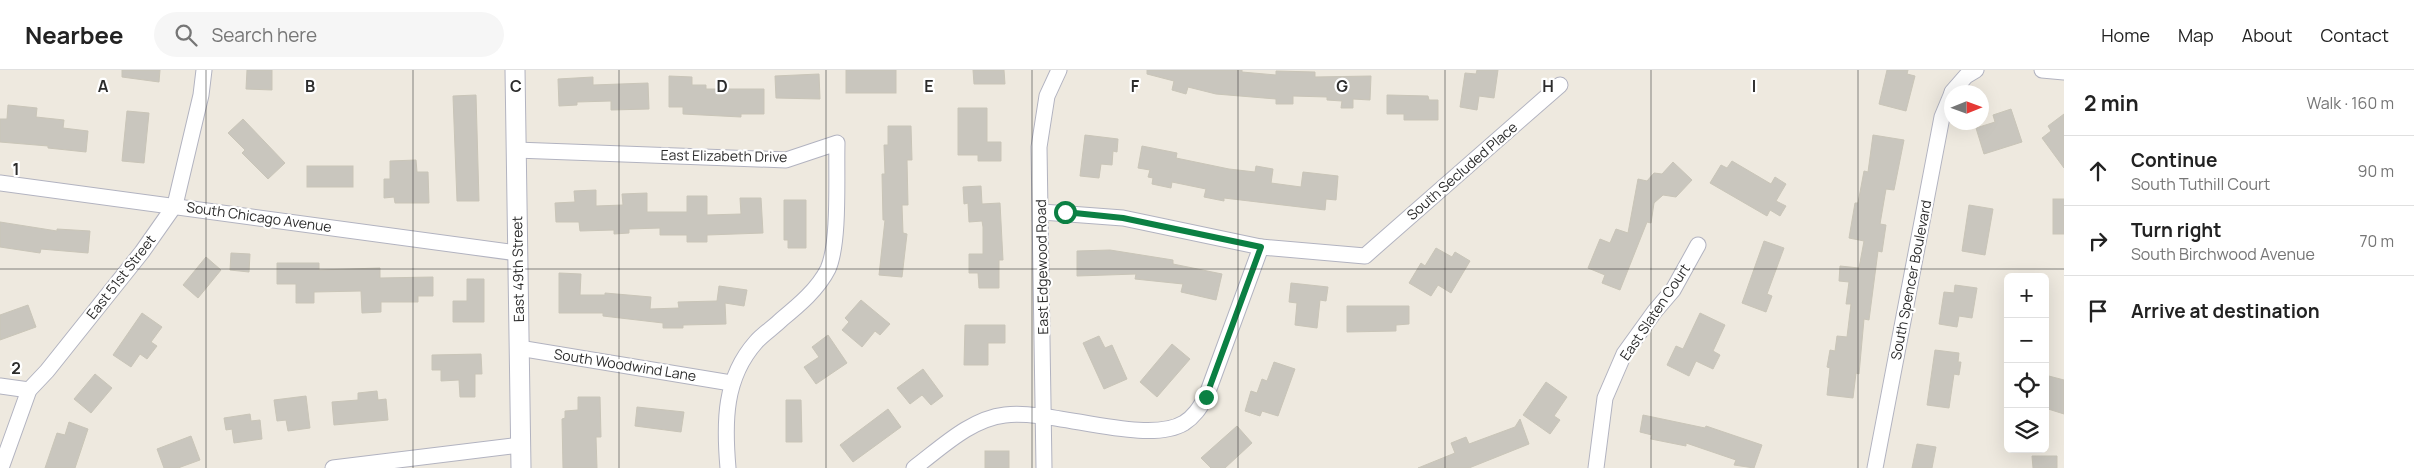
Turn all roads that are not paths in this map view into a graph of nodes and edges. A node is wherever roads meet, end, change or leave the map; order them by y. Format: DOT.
graph roads {
  1 [pos="204,70"];
  2 [pos="514,70"];
  3 [pos="1060,70"];
  4 [pos="1976,70"];
  5 [pos="2042,70"];
  6 [pos="2064,72"];
  7 [pos="1560,85"];
  8 [pos="1959,85"];
  9 [pos="1944,112"];
  10 [pos="516,150"];
  11 [pos="0,182"];
  12 [pos="175,205"];
  13 [pos="1042,212"];
  14 [pos="1698,244"];
  15 [pos="1261,247"];
  16 [pos="517,253"];
  17 [pos="519,348"];
  18 [pos="731,383"];
  19 [pos="0,386"];
  20 [pos="29,390"];
  21 [pos="1043,416"];
  22 [pos="520,445"];
  23 [pos="1,468"];
  24 [pos="333,468"];
  25 [pos="521,468"];
  26 [pos="728,468"];
  27 [pos="914,468"];
  28 [pos="1044,468"];
  29 [pos="1596,468"];
  30 [pos="1875,468"];
  1 -- 12 [label="street, East 51st Street"];
  2 -- 10 [label="street, East 49th Street"];
  3 -- 13 [label="street, East Edgewood Road"];
  4 -- 8 [label="street, South Spencer Boulevard"];
  5 -- 6 [label="street"];
  7 -- 15 [label="street, South Secluded Place"];
  9 -- 30 [label="street, South Spencer Boulevard"];
  10 -- 16 [label="street, East 49th Street"];
  10 -- 18 [label="street, East Elizabeth Drive"];
  11 -- 12 [label="street, South Chicago Avenue"];
  12 -- 16 [label="street, South Chicago Avenue"];
  12 -- 20 [label="street, East 51st Street"];
  13 -- 15 [label="street"];
  13 -- 21 [label="street, East Edgewood Road"];
  14 -- 29 [label="street, East Slaten Court"];
  15 -- 21 [label="street"];
  16 -- 17 [label="street, East 49th Street"];
  17 -- 18 [label="street, South Woodwind Lane"];
  17 -- 22 [label="street, East 49th Street"];
  18 -- 26 [label="street, East Elizabeth Drive"];
  19 -- 20 [label="street"];
  20 -- 23 [label="street, East 51st Street"];
  21 -- 27 [label="street"];
  21 -- 28 [label="street, East Edgewood Road"];
  22 -- 24 [label="street"];
  22 -- 25 [label="street, East 49th Street"];
}
